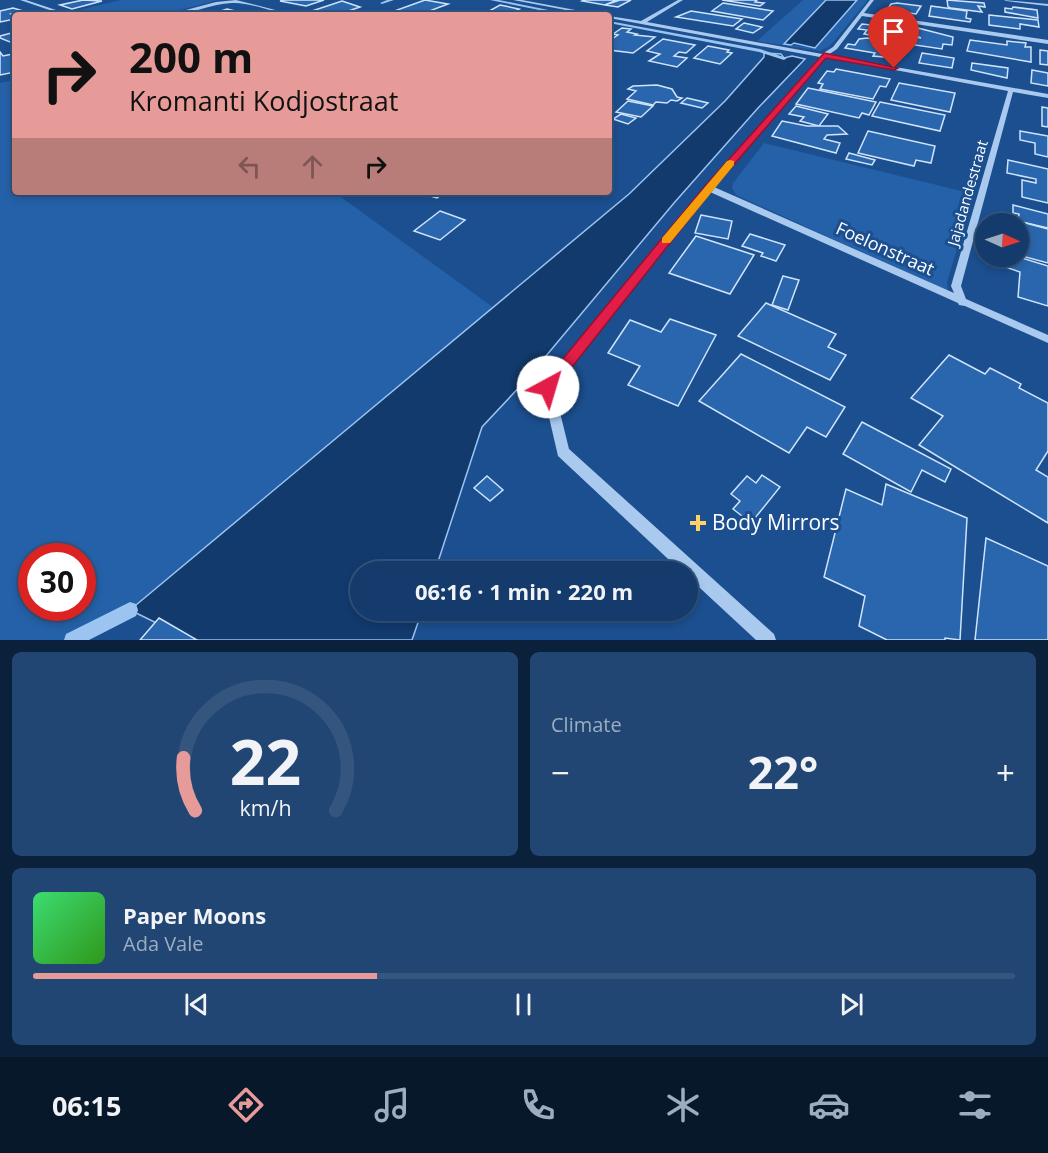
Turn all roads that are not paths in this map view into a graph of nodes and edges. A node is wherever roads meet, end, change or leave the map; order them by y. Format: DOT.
graph roads {
  1 [pos="22,0"];
  2 [pos="515,0"];
  3 [pos="681,0"];
  4 [pos="872,0"];
  5 [pos="1005,0"];
  6 [pos="1048,5"];
  7 [pos="60,12"];
  8 [pos="181,12"];
  9 [pos="281,12"];
  10 [pos="583,12"];
  11 [pos="861,14"];
  12 [pos="612,17"];
  13 [pos="642,22"];
  14 [pos="1048,42"];
  15 [pos="824,56"];
  16 [pos="1011,89"];
  17 [pos="1048,96"];
  18 [pos="709,188"];
  19 [pos="963,303"];
  20 [pos="1048,339"];
  21 [pos="768,640"];
  1 -- 7 [label="street"];
  2 -- 10 [label="street"];
  3 -- 13 [label="street"];
  4 -- 11 [label="street"];
  5 -- 6 [label="street"];
  8 -- 9 [label="street"];
  11 -- 14 [label="street"];
  11 -- 15 [label="street"];
  12 -- 13 [label="street"];
  13 -- 15 [label="street"];
  15 -- 16 [label="street"];
  15 -- 18 [label="street"];
  16 -- 17 [label="street"];
  16 -- 19 [label="street, Jajadandestraat"];
  18 -- 19 [label="street, Foelonstraat"];
  18 -- 21 [label="street"];
  19 -- 20 [label="street, Foelonstraat"];
}
